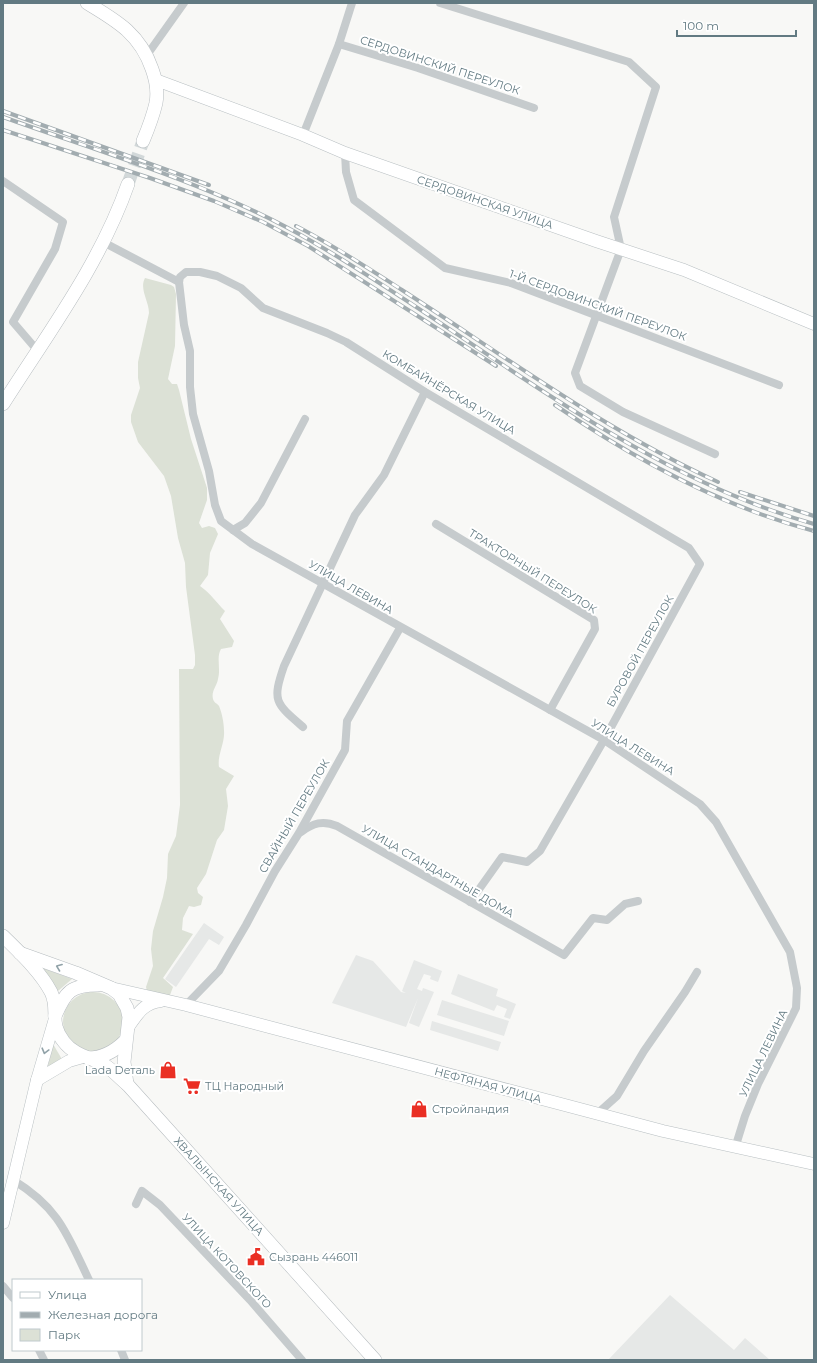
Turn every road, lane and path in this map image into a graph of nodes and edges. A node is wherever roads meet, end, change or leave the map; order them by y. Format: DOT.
graph roads {
  1 [pos="87,3"];
  2 [pos="184,3"];
  3 [pos="352,3"];
  4 [pos="440,3"];
  5 [pos="459,6"];
  6 [pos="339,44"];
  7 [pos="147,55"];
  8 [pos="156,80"];
  9 [pos="534,108"];
  10 [pos="303,135"];
  11 [pos="143,141"];
  12 [pos="345,153"];
  13 [pos="3,180"];
  14 [pos="128,184"];
  15 [pos="103,242"];
  16 [pos="621,249"];
  17 [pos="179,282"];
  18 [pos="596,315"];
  19 [pos="814,324"];
  20 [pos="37,350"];
  21 [pos="779,385"];
  22 [pos="425,392"];
  23 [pos="3,404"];
  24 [pos="305,419"];
  25 [pos="716,454"];
  26 [pos="436,524"];
  27 [pos="233,530"];
  28 [pos="700,564"];
  29 [pos="324,584"];
  30 [pos="400,628"];
  31 [pos="550,710"];
  32 [pos="303,727"];
  33 [pos="604,740"];
  34 [pos="299,833"];
  35 [pos="638,901"];
  36 [pos="470,902"];
  37 [pos="3,936"];
  38 [pos="20,953"];
  39 [pos="697,972"];
  40 [pos="107,987"];
  41 [pos="164,1000"];
  42 [pos="186,1005"];
  43 [pos="54,1019"];
  44 [pos="129,1026"];
  45 [pos="125,1041"];
  46 [pos="86,1057"];
  47 [pos="37,1080"];
  48 [pos="127,1084"];
  49 [pos="598,1113"];
  50 [pos="735,1148"];
  51 [pos="814,1164"];
  52 [pos="14,1180"];
  53 [pos="136,1204"];
  54 [pos="3,1223"];
  55 [pos="89,1279"];
  56 [pos="3,1286"];
  57 [pos="12,1297"];
  58 [pos="40,1351"];
  59 [pos="44,1360"];
  60 [pos="302,1360"];
  61 [pos="375,1360"];
  1 -- 7 [label="main road"];
  2 -- 7 [label="street"];
  3 -- 6 [label="street"];
  4 -- 5 [label="street"];
  5 -- 16 [label="street"];
  6 -- 9 [label="street, СЕРДОВИНСКИЙ ПЕРЕУЛОК"];
  6 -- 10 [label="street"];
  7 -- 8 [label="main road"];
  8 -- 10 [label="street, СЕРДОВИНСКАЯ УЛИЦА"];
  8 -- 11 [label="main road"];
  10 -- 12 [label="street, СЕРДОВИНСКАЯ УЛИЦА"];
  12 -- 16 [label="street, СЕРДОВИНСКАЯ УЛИЦА"];
  12 -- 18 [label="street, 1-Й СЕРДОВИНСКИЙ ПЕРЕУЛОК"];
  13 -- 20 [label="street"];
  14 -- 15 [label="main road"];
  15 -- 17 [label="street"];
  15 -- 20 [label="main road"];
  16 -- 18 [label="street"];
  16 -- 19 [label="street, СЕРДОВИНСКАЯ УЛИЦА"];
  17 -- 22 [label="street, КОМБАЙНЁРСКАЯ УЛИЦА"];
  17 -- 27 [label="street, УЛИЦА ЛЕВИНА"];
  18 -- 21 [label="street, 1-Й СЕРДОВИНСКИЙ ПЕРЕУЛОК"];
  18 -- 25 [label="street"];
  20 -- 23 [label="main road"];
  22 -- 28 [label="street, КОМБАЙНЁРСКАЯ УЛИЦА"];
  22 -- 29 [label="street"];
  24 -- 27 [label="street"];
  26 -- 31 [label="street, ТРАКТОРНЫЙ ПЕРЕУЛОК"];
  27 -- 29 [label="street, УЛИЦА ЛЕВИНА"];
  28 -- 33 [label="street, БУРОВОЙ ПЕРЕУЛОК"];
  29 -- 30 [label="street, УЛИЦА ЛЕВИНА"];
  29 -- 32 [label="street"];
  30 -- 31 [label="street, УЛИЦА ЛЕВИНА"];
  30 -- 34 [label="street, СВАЙНЫЙ ПЕРЕУЛОК"];
  31 -- 33 [label="street, УЛИЦА ЛЕВИНА"];
  33 -- 36 [label="street, БУРОВОЙ ПЕРЕУЛОК"];
  33 -- 50 [label="street, УЛИЦА ЛЕВИНА"];
  34 -- 36 [label="street, УЛИЦА СТАНДАРТНЫЕ ДОМА"];
  34 -- 42 [label="street, СВАЙНЫЙ ПЕРЕУЛОК"];
  35 -- 36 [label="street, УЛИЦА СТАНДАРТНЫЕ ДОМА"];
  37 -- 38 [label="main road"];
  40 -- 38 [label="main road, one-way"];
  38 -- 43 [label="main road"];
  39 -- 49 [label="street"];
  40 -- 41 [label="street, НЕФТЯНАЯ УЛИЦА"];
  40 -- 43 [label="main road"];
  40 -- 44 [label="main road"];
  41 -- 42 [label="street, НЕФТЯНАЯ УЛИЦА"];
  41 -- 44 [label="street"];
  42 -- 49 [label="street, НЕФТЯНАЯ УЛИЦА"];
  43 -- 46 [label="main road"];
  43 -- 47 [label="street, one-way"];
  44 -- 45 [label="main road"];
  45 -- 46 [label="main road"];
  45 -- 48 [label="main road"];
  46 -- 47 [label="street"];
  46 -- 48 [label="main road, ХВАЛЫНСКАЯ УЛИЦА"];
  47 -- 52 [label="street"];
  48 -- 61 [label="main road, ХВАЛЫНСКАЯ УЛИЦА"];
  49 -- 50 [label="street, НЕФТЯНАЯ УЛИЦА"];
  50 -- 51 [label="street, НЕФТЯНАЯ УЛИЦА"];
  52 -- 54 [label="street"];
  52 -- 55 [label="street"];
  53 -- 60 [label="street, УЛИЦА КОТОВСКОГО"];
  56 -- 57 [label="street"];
  58 -- 59 [label="street"];
}
